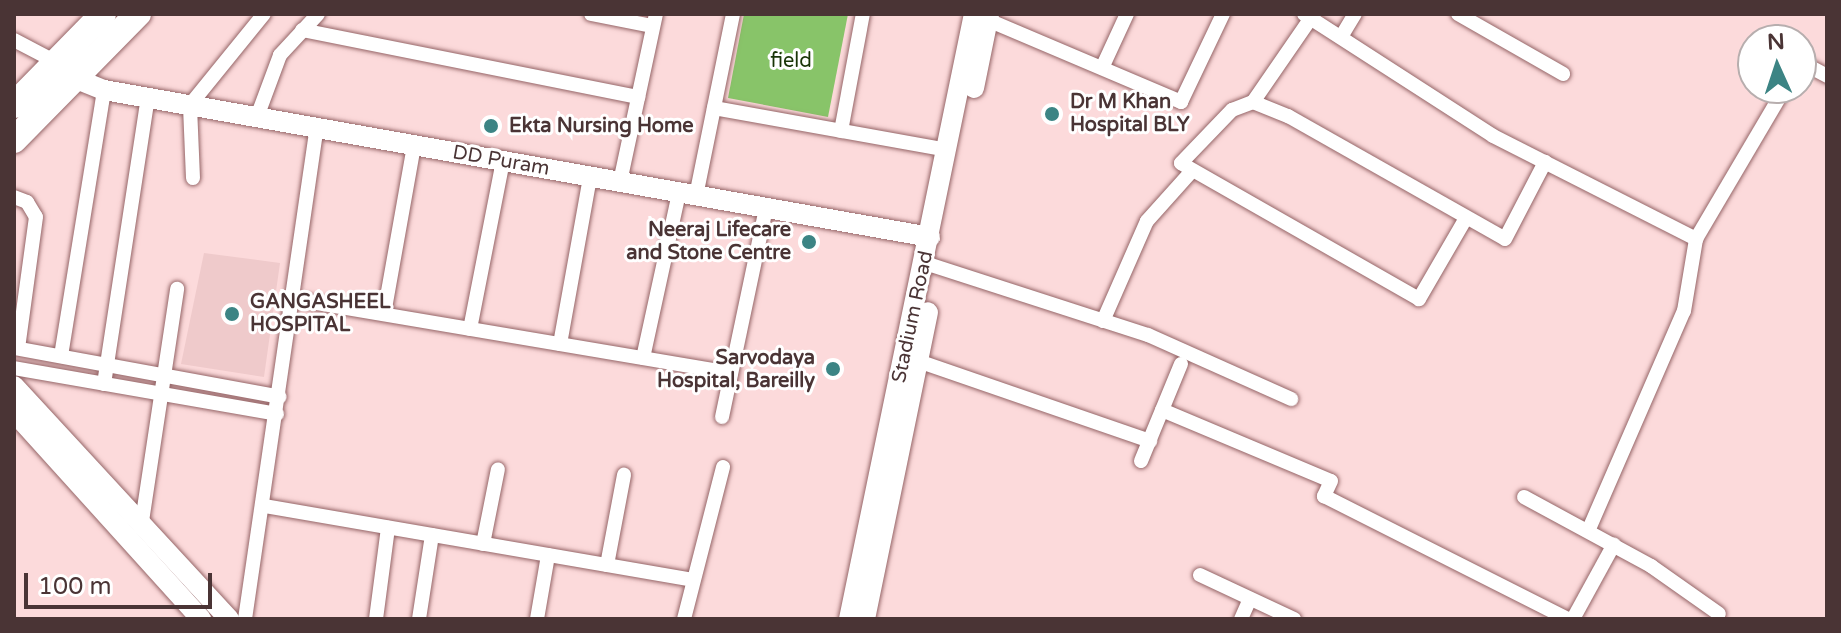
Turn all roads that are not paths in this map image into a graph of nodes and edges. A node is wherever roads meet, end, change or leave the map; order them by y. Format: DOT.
graph roads {
  1 [pos="103,14"];
  2 [pos="138,14"];
  3 [pos="264,14"];
  4 [pos="318,14"];
  5 [pos="591,14"];
  6 [pos="733,14"];
  7 [pos="863,14"];
  8 [pos="1127,14"];
  9 [pos="1223,14"];
  10 [pos="1355,14"];
  11 [pos="1458,14"];
  12 [pos="984,16"];
  13 [pos="1308,16"];
  14 [pos="1480,19"];
  15 [pos="654,20"];
  16 [pos="302,30"];
  17 [pos="1341,37"];
  18 [pos="14,40"];
  19 [pos="1102,68"];
  20 [pos="65,69"];
  21 [pos="1563,74"];
  22 [pos="104,90"];
  23 [pos="638,97"];
  24 [pos="148,98"];
  25 [pos="1253,102"];
  26 [pos="1776,104"];
  27 [pos="14,105"];
  28 [pos="190,105"];
  29 [pos="714,108"];
  30 [pos="257,117"];
  31 [pos="317,128"];
  32 [pos="841,131"];
  33 [pos="14,140"];
  34 [pos="414,145"];
  35 [pos="947,150"];
  36 [pos="503,161"];
  37 [pos="1545,162"];
  38 [pos="1191,172"];
  39 [pos="590,177"];
  40 [pos="193,178"];
  41 [pos="620,182"];
  42 [pos="687,194"];
  43 [pos="14,197"];
  44 [pos="766,208"];
  45 [pos="1466,218"];
  46 [pos="930,237"];
  47 [pos="1696,239"];
  48 [pos="14,258"];
  49 [pos="30,262"];
  50 [pos="931,265"];
  51 [pos="177,289"];
  52 [pos="293,299"];
  53 [pos="384,314"];
  54 [pos="17,321"];
  55 [pos="1103,321"];
  56 [pos="470,329"];
  57 [pos="560,344"];
  58 [pos="16,348"];
  59 [pos="61,356"];
  60 [pos="643,358"];
  61 [pos="911,358"];
  62 [pos="1181,364"];
  63 [pos="107,365"];
  64 [pos="14,368"];
  65 [pos="731,373"];
  66 [pos="162,375"];
  67 [pos="104,384"];
  68 [pos="14,386"];
  69 [pos="160,393"];
  70 [pos="280,397"];
  71 [pos="1291,399"];
  72 [pos="1162,410"];
  73 [pos="14,412"];
  74 [pos="277,414"];
  75 [pos="722,417"];
  76 [pos="1150,441"];
  77 [pos="1141,461"];
  78 [pos="723,467"];
  79 [pos="498,469"];
  80 [pos="624,475"];
  81 [pos="1524,497"];
  82 [pos="265,506"];
  83 [pos="141,528"];
  84 [pos="388,528"];
  85 [pos="1589,529"];
  86 [pos="432,535"];
  87 [pos="483,544"];
  88 [pos="1614,544"];
  89 [pos="548,555"];
  90 [pos="607,565"];
  91 [pos="1200,575"];
  92 [pos="692,580"];
  93 [pos="1250,599"];
  94 [pos="1719,614"];
  95 [pos="201,619"];
  96 [pos="229,619"];
  97 [pos="245,619"];
  98 [pos="376,619"];
  99 [pos="419,619"];
  100 [pos="537,619"];
  101 [pos="684,619"];
  102 [pos="849,619"];
  103 [pos="865,619"];
  104 [pos="1241,619"];
  105 [pos="1294,619"];
  106 [pos="1570,619"];
  1 -- 20 [label="highway"];
  2 -- 20 [label="highway"];
  3 -- 28 [label="street"];
  4 -- 16 [label="street"];
  5 -- 15 [label="street"];
  6 -- 29 [label="street"];
  7 -- 32 [label="street"];
  8 -- 19 [label="street"];
  9 -- 19 [label="street"];
  10 -- 17 [label="street"];
  11 -- 14 [label="street"];
  12 -- 19 [label="street"];
  12 -- 35 [label="street, Stadium Road"];
  12 -- 50 [label="street, Stadium Road"];
  13 -- 17 [label="street"];
  13 -- 25 [label="street"];
  14 -- 21 [label="street"];
  15 -- 23 [label="street"];
  16 -- 23 [label="street"];
  16 -- 30 [label="street"];
  17 -- 37 [label="street"];
  18 -- 20 [label="street"];
  20 -- 22 [label="street, DD Puram"];
  20 -- 27 [label="highway"];
  20 -- 33 [label="highway"];
  22 -- 24 [label="street, DD Puram"];
  22 -- 59 [label="street"];
  23 -- 41 [label="street"];
  24 -- 28 [label="street, DD Puram"];
  24 -- 63 [label="street"];
  25 -- 38 [label="street"];
  25 -- 45 [label="street"];
  26 -- 47 [label="street"];
  28 -- 30 [label="street, DD Puram"];
  28 -- 40 [label="street"];
  29 -- 32 [label="street"];
  29 -- 42 [label="street"];
  30 -- 31 [label="street, DD Puram"];
  31 -- 34 [label="street, DD Puram"];
  31 -- 52 [label="street"];
  32 -- 35 [label="street"];
  34 -- 36 [label="street, DD Puram"];
  34 -- 53 [label="street"];
  35 -- 46 [label="street, Stadium Road"];
  36 -- 39 [label="street, DD Puram"];
  36 -- 56 [label="street"];
  37 -- 45 [label="street"];
  37 -- 47 [label="street"];
  38 -- 45 [label="street"];
  38 -- 55 [label="street"];
  39 -- 41 [label="street, DD Puram"];
  39 -- 57 [label="street"];
  41 -- 42 [label="street, DD Puram"];
  42 -- 44 [label="street, DD Puram"];
  42 -- 60 [label="street"];
  43 -- 49 [label="street"];
  44 -- 46 [label="street, DD Puram"];
  44 -- 65 [label="street"];
  46 -- 50 [label="street, Stadium Road"];
  47 -- 85 [label="street"];
  48 -- 49 [label="street"];
  49 -- 54 [label="street"];
  50 -- 55 [label="street"];
  50 -- 61 [label="street, Stadium Road"];
  51 -- 66 [label="street"];
  52 -- 53 [label="street"];
  52 -- 70 [label="street"];
  53 -- 56 [label="street"];
  54 -- 58 [label="street"];
  55 -- 71 [label="street"];
  56 -- 57 [label="street"];
  57 -- 60 [label="street"];
  58 -- 59 [label="street"];
  59 -- 63 [label="street"];
  60 -- 65 [label="street"];
  61 -- 76 [label="street"];
  61 -- 102 [label="street, Stadium Road"];
  61 -- 103 [label="street, Stadium Road"];
  62 -- 72 [label="street"];
  63 -- 66 [label="street"];
  63 -- 67 [label="street"];
  64 -- 67 [label="street"];
  65 -- 75 [label="street"];
  66 -- 69 [label="street"];
  66 -- 70 [label="street"];
  67 -- 69 [label="street"];
  68 -- 83 [label="street"];
  69 -- 74 [label="street"];
  69 -- 83 [label="street"];
  70 -- 74 [label="street"];
  72 -- 76 [label="street"];
  72 -- 106 [label="street"];
  73 -- 95 [label="street"];
  74 -- 82 [label="street"];
  76 -- 77 [label="street"];
  78 -- 92 [label="street"];
  79 -- 87 [label="street"];
  80 -- 90 [label="street"];
  81 -- 85 [label="street"];
  82 -- 84 [label="street"];
  82 -- 97 [label="street"];
  83 -- 96 [label="street"];
  84 -- 86 [label="street"];
  84 -- 98 [label="street"];
  85 -- 88 [label="street"];
  86 -- 87 [label="street"];
  86 -- 99 [label="street"];
  87 -- 89 [label="street"];
  88 -- 94 [label="street"];
  88 -- 106 [label="street"];
  89 -- 90 [label="street"];
  89 -- 100 [label="street"];
  90 -- 92 [label="street"];
  91 -- 93 [label="street"];
  92 -- 101 [label="street"];
  93 -- 104 [label="street"];
  93 -- 105 [label="street"];
}
